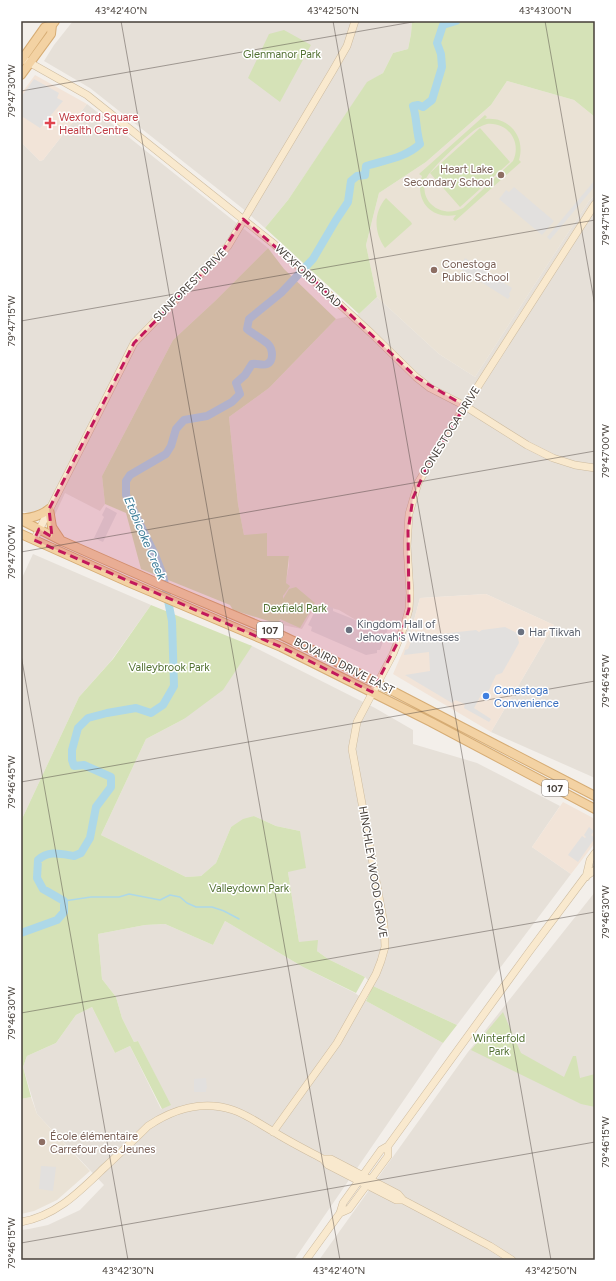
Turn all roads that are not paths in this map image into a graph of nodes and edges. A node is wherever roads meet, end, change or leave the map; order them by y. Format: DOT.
graph roads {
  1 [pos="355,21"];
  2 [pos="53,23"];
  3 [pos="25,61"];
  4 [pos="21,75"];
  5 [pos="595,204"];
  6 [pos="243,219"];
  7 [pos="465,406"];
  8 [pos="595,468"];
  9 [pos="49,509"];
  10 [pos="21,519"];
  11 [pos="39,529"];
  12 [pos="21,534"];
  13 [pos="34,540"];
  14 [pos="62,541"];
  15 [pos="377,682"];
  16 [pos="372,692"];
  17 [pos="595,796"];
  18 [pos="594,809"];
  19 [pos="595,853"];
  20 [pos="595,870"];
  21 [pos="586,877"];
  22 [pos="273,1132"];
  23 [pos="388,1146"];
  24 [pos="361,1179"];
  25 [pos="368,1182"];
  26 [pos="340,1213"];
  27 [pos="21,1222"];
  28 [pos="306,1260"];
  29 [pos="512,1260"];
  1 -- 6 [label="street, SUNFOREST DRIVE"];
  2 -- 3 [label="main road"];
  3 -- 4 [label="main road"];
  3 -- 6 [label="street, WEXFORD ROAD"];
  5 -- 7 [label="street, CONESTOGA DRIVE"];
  6 -- 7 [label="street, WEXFORD ROAD"];
  6 -- 9 [label="street, SUNFOREST DRIVE"];
  7 -- 8 [label="street, WEXFORD ROAD"];
  7 -- 15 [label="street, CONESTOGA DRIVE"];
  9 -- 10 [label="main road"];
  9 -- 11 [label="street, SUNFOREST DRIVE"];
  9 -- 14 [label="main road"];
  10 -- 11 [label="main road, BOVAIRD DRIVE EAST / 107"];
  11 -- 13 [label="street, SUNFOREST DRIVE"];
  11 -- 14 [label="main road, BOVAIRD DRIVE EAST / 107"];
  12 -- 13 [label="main road, BOVAIRD DRIVE EAST / 107"];
  13 -- 16 [label="main road, BOVAIRD DRIVE EAST / 107"];
  14 -- 15 [label="main road, BOVAIRD DRIVE EAST / 107"];
  15 -- 16 [label="street, HINCHLEY WOOD GROVE"];
  15 -- 17 [label="main road, BOVAIRD DRIVE EAST / 107"];
  16 -- 18 [label="main road, BOVAIRD DRIVE EAST / 107"];
  16 -- 22 [label="street, HINCHLEY WOOD GROVE"];
  19 -- 21 [label="street"];
  20 -- 21 [label="street"];
  21 -- 23 [label="street"];
  22 -- 24 [label="street"];
  22 -- 27 [label="street"];
  23 -- 24 [label="street"];
  23 -- 25 [label="street"];
  24 -- 25 [label="street"];
  24 -- 26 [label="street"];
  25 -- 26 [label="street"];
  25 -- 29 [label="street"];
  26 -- 28 [label="street"];
}
